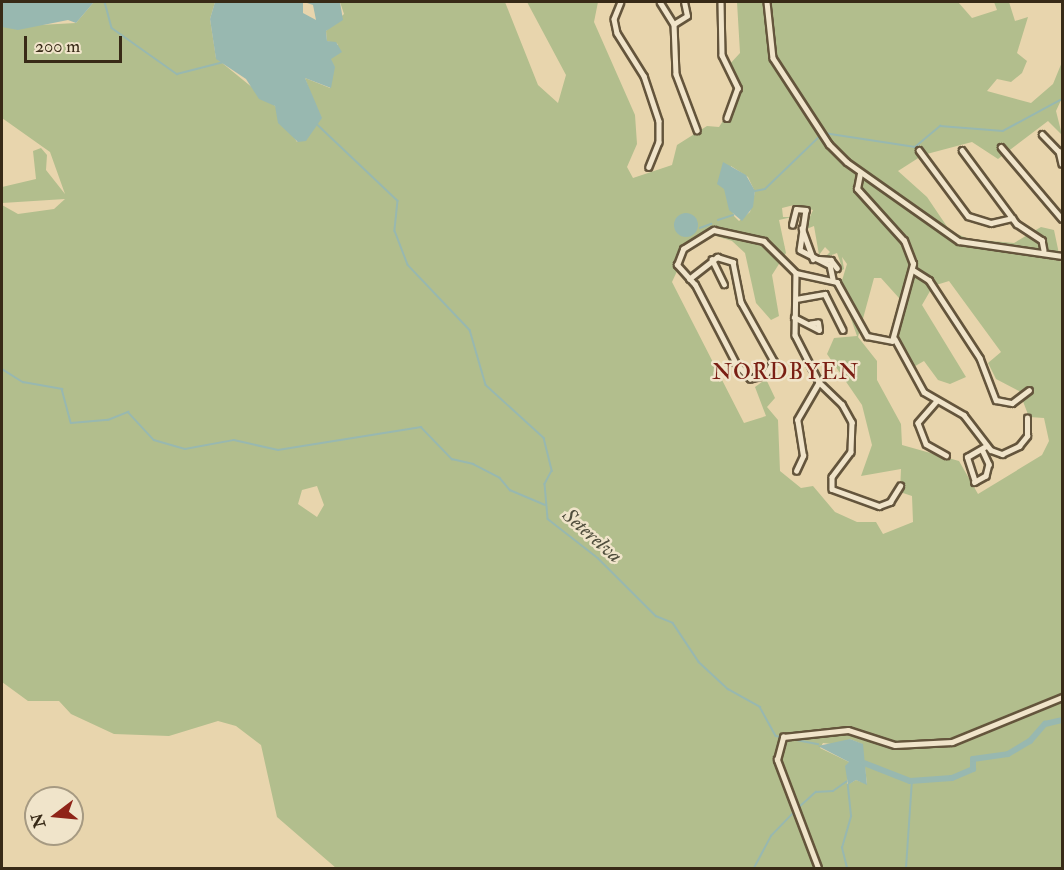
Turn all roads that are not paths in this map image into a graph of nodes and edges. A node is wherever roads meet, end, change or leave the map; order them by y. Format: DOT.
graph roads {
  1 [pos="621,2"];
  2 [pos="660,2"];
  3 [pos="684,2"];
  4 [pos="721,2"];
  5 [pos="767,2"];
  6 [pos="674,24"];
  7 [pos="727,118"];
  8 [pos="697,130"];
  9 [pos="1042,134"];
  10 [pos="1001,147"];
  11 [pos="919,150"];
  12 [pos="962,150"];
  13 [pos="1061,153"];
  14 [pos="1062,164"];
  15 [pos="650,167"];
  16 [pos="860,172"];
  17 [pos="1012,218"];
  18 [pos="1062,219"];
  19 [pos="792,225"];
  20 [pos="802,228"];
  21 [pos="1044,250"];
  22 [pos="1062,256"];
  23 [pos="712,259"];
  24 [pos="815,260"];
  25 [pos="837,268"];
  26 [pos="913,270"];
  27 [pos="696,273"];
  28 [pos="796,273"];
  29 [pos="690,279"];
  30 [pos="833,279"];
  31 [pos="723,284"];
  32 [pos="695,285"];
  33 [pos="796,299"];
  34 [pos="794,317"];
  35 [pos="811,324"];
  36 [pos="843,330"];
  37 [pos="895,339"];
  38 [pos="819,382"];
  39 [pos="1029,390"];
  40 [pos="937,401"];
  41 [pos="1027,418"];
  42 [pos="984,447"];
  43 [pos="946,455"];
  44 [pos="796,471"];
  45 [pos="900,486"];
  46 [pos="1062,697"];
  47 [pos="818,868"];
  1 -- 15 [label="street"];
  2 -- 6 [label="street"];
  3 -- 6 [label="street"];
  4 -- 7 [label="street"];
  5 -- 16 [label="street"];
  6 -- 8 [label="street"];
  9 -- 13 [label="street"];
  10 -- 18 [label="street"];
  11 -- 17 [label="street"];
  12 -- 17 [label="street"];
  13 -- 14 [label="street"];
  16 -- 21 [label="street"];
  16 -- 26 [label="street"];
  17 -- 21 [label="street"];
  19 -- 20 [label="street"];
  20 -- 24 [label="street"];
  20 -- 24 [label="street"];
  21 -- 22 [label="street"];
  23 -- 27 [label="street"];
  23 -- 31 [label="street"];
  23 -- 32 [label="street"];
  24 -- 25 [label="street"];
  24 -- 30 [label="street"];
  26 -- 37 [label="street"];
  26 -- 39 [label="street"];
  27 -- 29 [label="street"];
  27 -- 32 [label="street"];
  28 -- 29 [label="street"];
  28 -- 30 [label="street"];
  28 -- 33 [label="street"];
  29 -- 32 [label="street"];
  30 -- 37 [label="street"];
  33 -- 34 [label="street"];
  33 -- 36 [label="street"];
  34 -- 35 [label="street"];
  34 -- 38 [label="street"];
  37 -- 40 [label="street"];
  38 -- 44 [label="street"];
  38 -- 45 [label="street"];
  40 -- 42 [label="street"];
  40 -- 43 [label="street"];
  41 -- 42 [label="street"];
  42 -- 42 [label="street"];
  46 -- 47 [label="street"];
}
